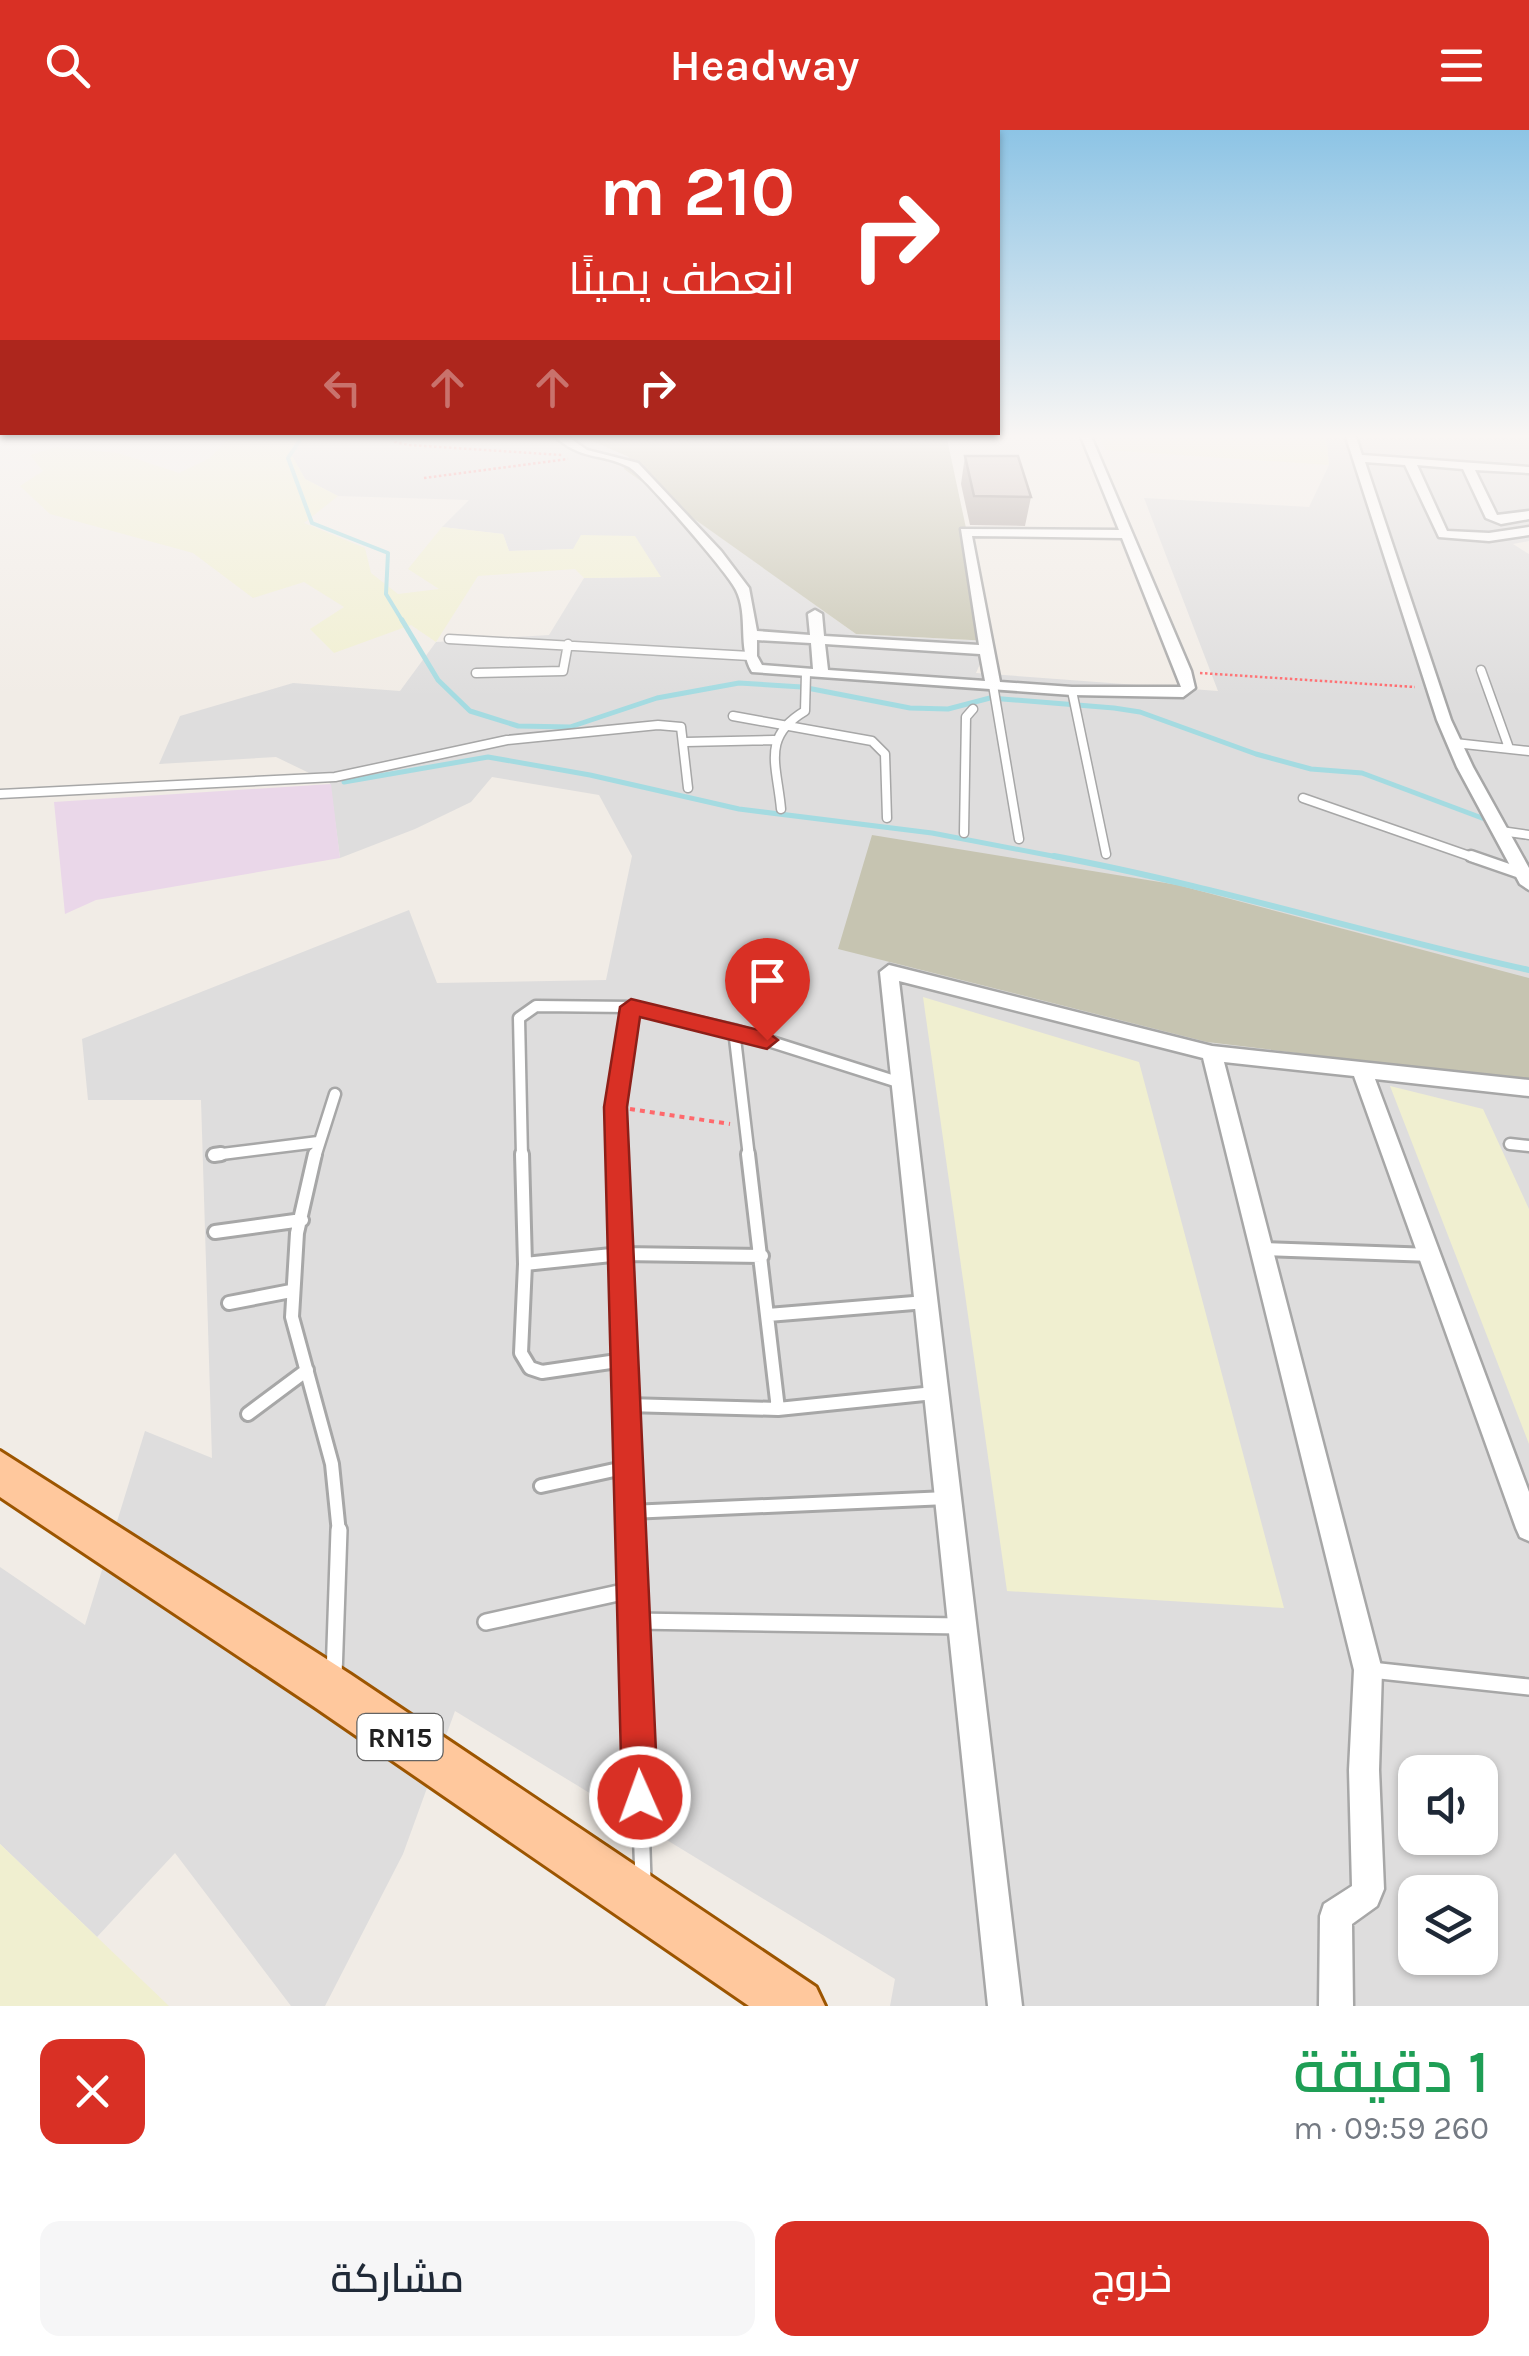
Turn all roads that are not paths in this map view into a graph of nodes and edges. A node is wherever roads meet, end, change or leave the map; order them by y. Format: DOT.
graph roads {
  1 [pos="687,522"];
  2 [pos="1119,522"];
  3 [pos="1379,522"];
  4 [pos="1436,522"];
  5 [pos="1529,531"];
  6 [pos="1124,534"];
  7 [pos="815,614"];
  8 [pos="750,635"];
  9 [pos="817,639"];
  10 [pos="449,640"];
  11 [pos="568,644"];
  12 [pos="986,650"];
  13 [pos="750,656"];
  14 [pos="1481,670"];
  15 [pos="476,673"];
  16 [pos="813,674"];
  17 [pos="993,685"];
  18 [pos="1072,690"];
  19 [pos="973,709"];
  20 [pos="734,716"];
  21 [pos="785,724"];
  22 [pos="774,740"];
  23 [pos="686,742"];
  24 [pos="1455,744"];
  25 [pos="1508,748"];
  26 [pos="1529,751"];
  27 [pos="688,788"];
  28 [pos="0,794"];
  29 [pos="1304,798"];
  30 [pos="781,810"];
  31 [pos="887,818"];
  32 [pos="1501,830"];
  33 [pos="964,833"];
  34 [pos="1529,835"];
  35 [pos="1019,839"];
  36 [pos="1106,854"];
  37 [pos="1526,879"];
  38 [pos="631,1007"];
  39 [pos="734,1030"];
  40 [pos="1212,1052"];
  41 [pos="1362,1072"];
  42 [pos="902,1083"];
  43 [pos="1529,1088"];
  44 [pos="335,1094"];
  45 [pos="318,1142"];
  46 [pos="1510,1144"];
  47 [pos="1529,1146"];
  48 [pos="214,1155"];
  49 [pos="302,1220"];
  50 [pos="216,1232"];
  51 [pos="1263,1249"];
  52 [pos="621,1254"];
  53 [pos="1432,1255"];
  54 [pos="762,1256"];
  55 [pos="525,1264"];
  56 [pos="291,1291"];
  57 [pos="926,1302"];
  58 [pos="229,1303"];
  59 [pos="768,1314"];
  60 [pos="624,1360"];
  61 [pos="306,1370"];
  62 [pos="936,1393"];
  63 [pos="626,1405"];
  64 [pos="778,1409"];
  65 [pos="248,1414"];
  66 [pos="628,1467"];
  67 [pos="0,1472"];
  68 [pos="540,1486"];
  69 [pos="948,1498"];
  70 [pos="630,1512"];
  71 [pos="1529,1528"];
  72 [pos="632,1590"];
  73 [pos="634,1621"];
  74 [pos="486,1622"];
  75 [pos="962,1626"];
  76 [pos="1368,1670"];
  77 [pos="1529,1687"];
  78 [pos="333,1691"];
  79 [pos="644,1903"];
  80 [pos="797,2006"];
  81 [pos="1005,2006"];
  82 [pos="1336,2006"];
  1 -- 8 [label="street"];
  2 -- 6 [label="street"];
  3 -- 24 [label="street"];
  4 -- 5 [label="street"];
  6 -- 12 [label="street"];
  6 -- 18 [label="street"];
  7 -- 9 [label="street"];
  8 -- 9 [label="street"];
  8 -- 13 [label="street"];
  9 -- 12 [label="street"];
  9 -- 16 [label="street"];
  10 -- 11 [label="lane"];
  11 -- 13 [label="lane"];
  11 -- 15 [label="lane"];
  12 -- 17 [label="street"];
  13 -- 16 [label="street"];
  14 -- 25 [label="lane"];
  16 -- 17 [label="street"];
  16 -- 21 [label="lane"];
  17 -- 18 [label="street"];
  17 -- 35 [label="lane"];
  18 -- 36 [label="lane"];
  19 -- 33 [label="lane"];
  20 -- 21 [label="lane"];
  21 -- 22 [label="lane"];
  21 -- 31 [label="lane"];
  22 -- 23 [label="lane"];
  22 -- 30 [label="lane"];
  23 -- 27 [label="lane"];
  23 -- 28 [label="lane"];
  24 -- 25 [label="lane"];
  24 -- 32 [label="street"];
  25 -- 26 [label="lane"];
  29 -- 37 [label="lane"];
  32 -- 34 [label="lane"];
  32 -- 37 [label="street"];
  38 -- 39 [label="lane"];
  38 -- 52 [label="lane"];
  38 -- 55 [label="lane"];
  39 -- 42 [label="lane"];
  39 -- 54 [label="lane"];
  40 -- 41 [label="street"];
  40 -- 42 [label="street"];
  40 -- 51 [label="street"];
  41 -- 43 [label="street"];
  41 -- 53 [label="street"];
  42 -- 57 [label="street"];
  44 -- 45 [label="lane"];
  45 -- 48 [label="lane"];
  45 -- 49 [label="lane"];
  46 -- 47 [label="lane"];
  49 -- 50 [label="lane"];
  49 -- 56 [label="lane"];
  51 -- 53 [label="lane"];
  51 -- 76 [label="street"];
  52 -- 54 [label="lane"];
  52 -- 55 [label="lane"];
  52 -- 60 [label="lane"];
  53 -- 71 [label="street"];
  54 -- 59 [label="lane"];
  55 -- 60 [label="lane"];
  56 -- 58 [label="lane"];
  56 -- 61 [label="lane"];
  57 -- 59 [label="lane"];
  57 -- 62 [label="street"];
  59 -- 64 [label="lane"];
  60 -- 63 [label="lane"];
  61 -- 65 [label="lane"];
  61 -- 78 [label="lane"];
  62 -- 64 [label="lane"];
  62 -- 69 [label="street"];
  63 -- 64 [label="lane"];
  63 -- 66 [label="lane"];
  66 -- 68 [label="lane"];
  66 -- 70 [label="lane"];
  67 -- 78 [label="main road, RN15"];
  69 -- 70 [label="lane"];
  69 -- 75 [label="street"];
  70 -- 72 [label="lane"];
  72 -- 73 [label="lane"];
  72 -- 74 [label="lane"];
  73 -- 75 [label="lane"];
  73 -- 79 [label="lane"];
  75 -- 81 [label="street"];
  76 -- 77 [label="lane"];
  76 -- 82 [label="street"];
  78 -- 79 [label="main road, RN15"];
  79 -- 80 [label="main road, RN15"];
}
